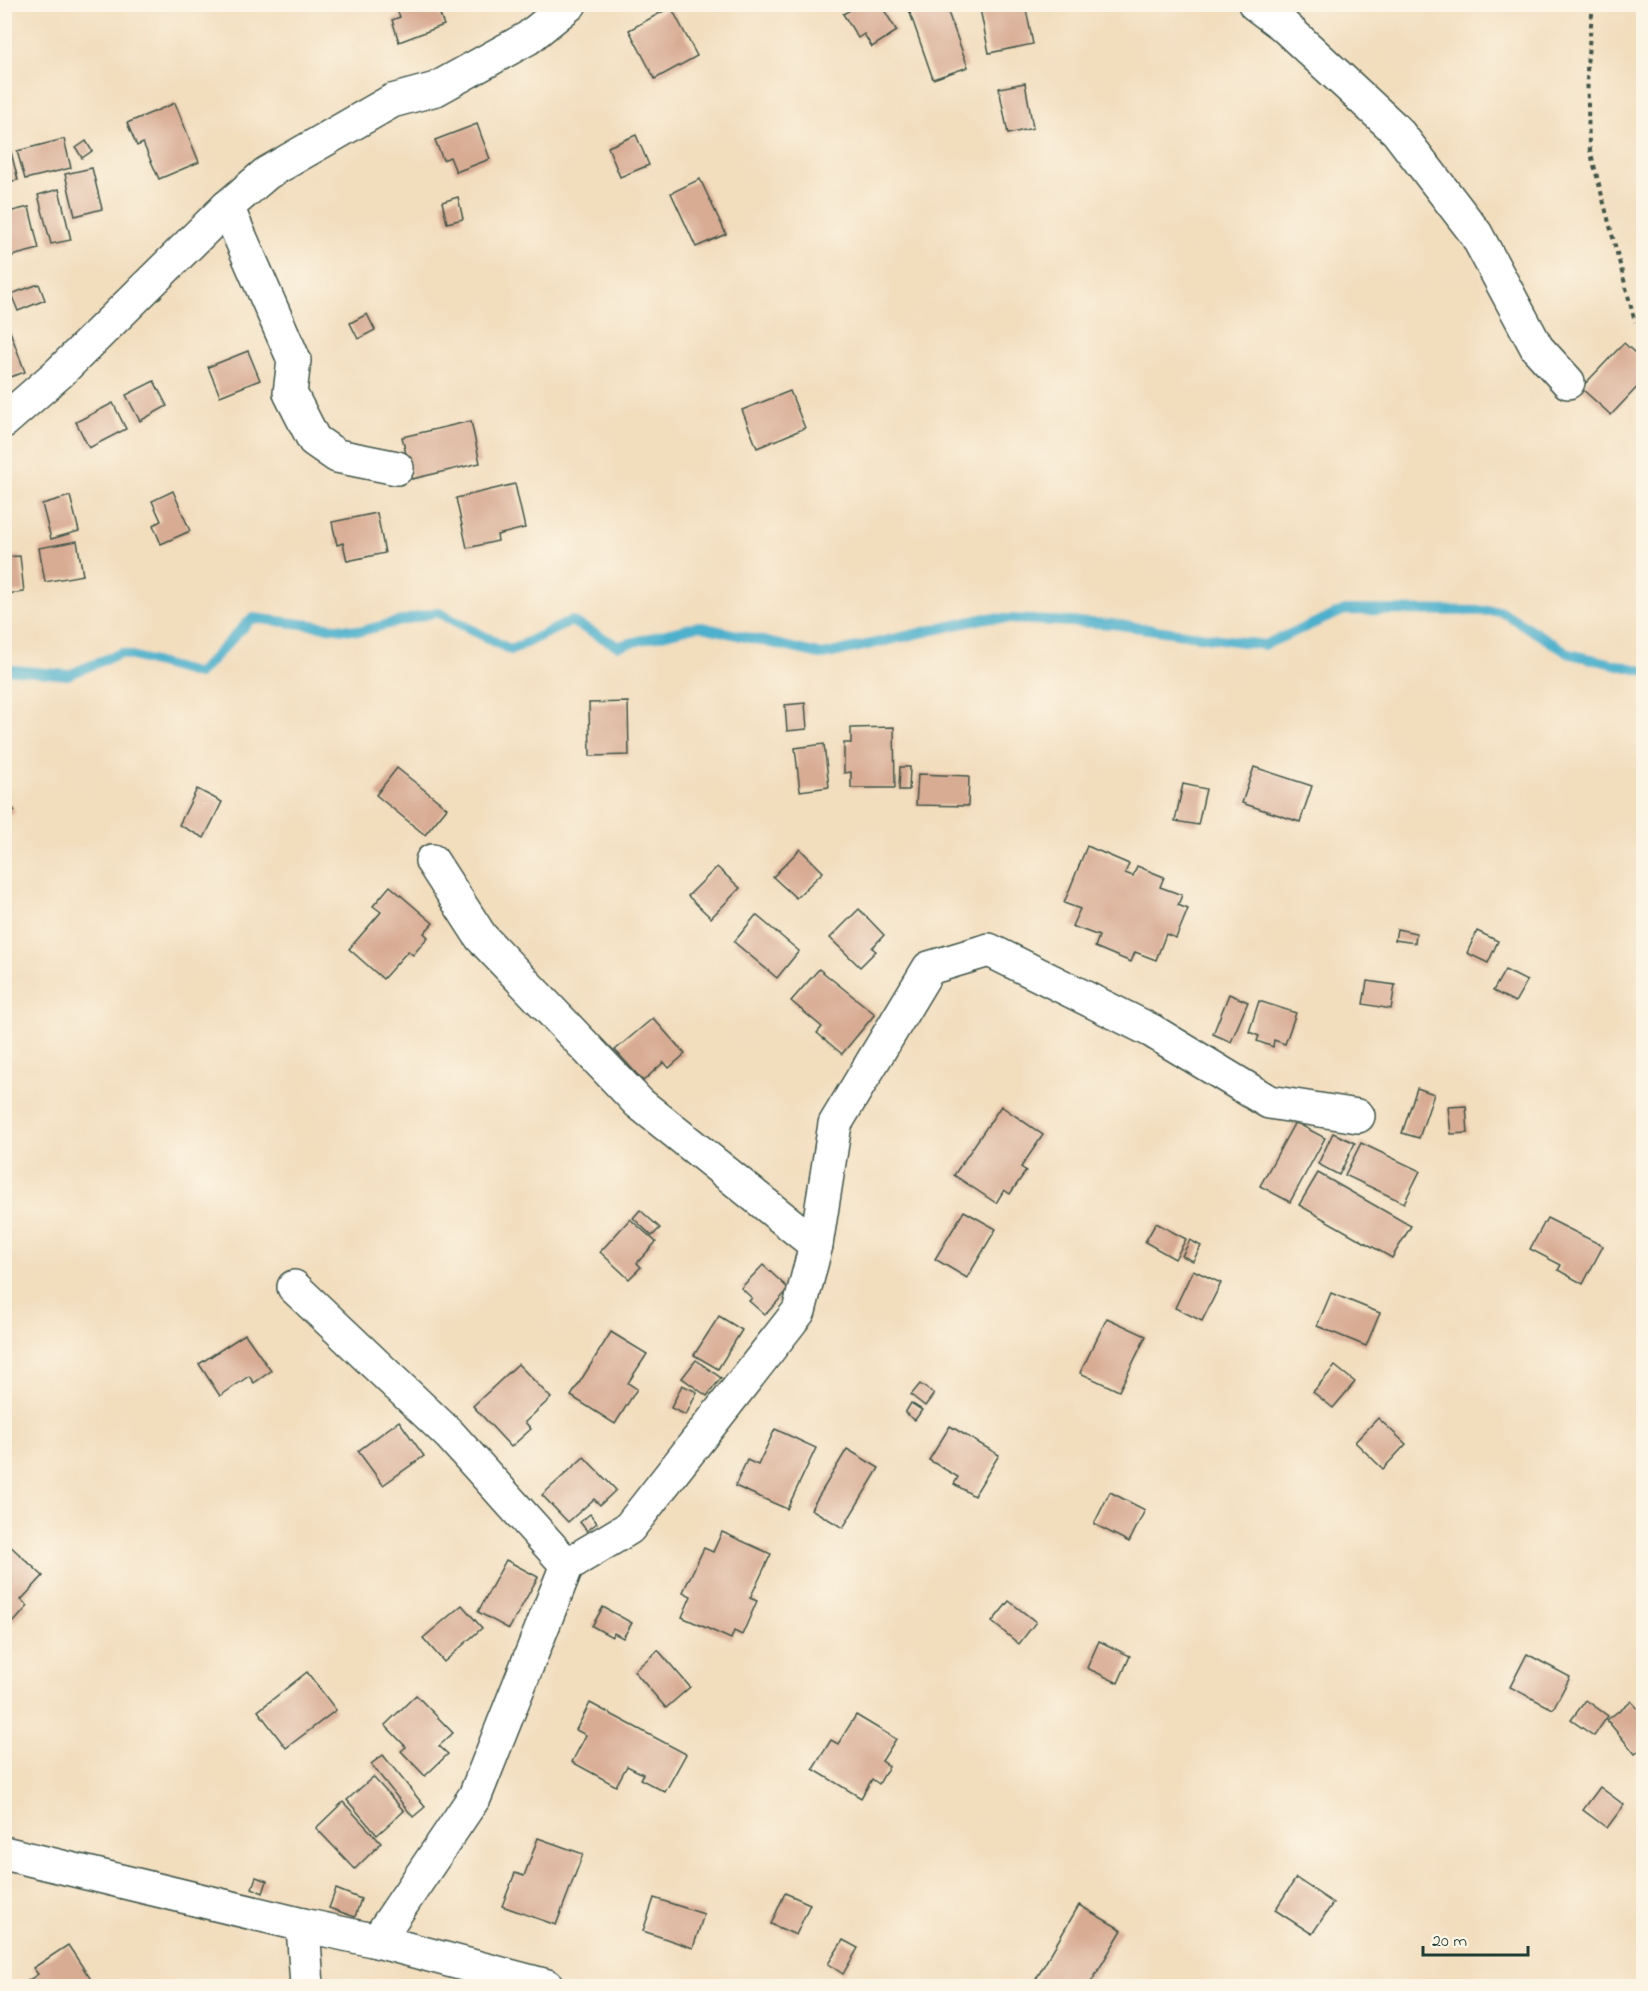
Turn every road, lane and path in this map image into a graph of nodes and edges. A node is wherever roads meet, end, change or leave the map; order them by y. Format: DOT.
graph roads {
  1 [pos="570,4"];
  2 [pos="1255,4"];
  3 [pos="1593,4"];
  4 [pos="227,207"];
  5 [pos="1635,322"];
  6 [pos="1568,382"];
  7 [pos="4,420"];
  8 [pos="397,468"];
  9 [pos="432,861"];
  10 [pos="1358,1116"];
  11 [pos="816,1245"];
  12 [pos="294,1287"];
  13 [pos="567,1565"];
  14 [pos="4,1853"];
  15 [pos="303,1925"];
  16 [pos="376,1941"];
  17 [pos="306,1986"];
  18 [pos="547,1986"];
  1 -- 4 [label="street"];
  2 -- 6 [label="street"];
  3 -- 5 [label="path"];
  4 -- 7 [label="street"];
  4 -- 8 [label="street"];
  9 -- 11 [label="street"];
  10 -- 11 [label="street"];
  11 -- 13 [label="street"];
  12 -- 13 [label="street"];
  13 -- 16 [label="street"];
  14 -- 15 [label="street"];
  15 -- 16 [label="street"];
  15 -- 17 [label="street"];
  16 -- 18 [label="street"];
}
